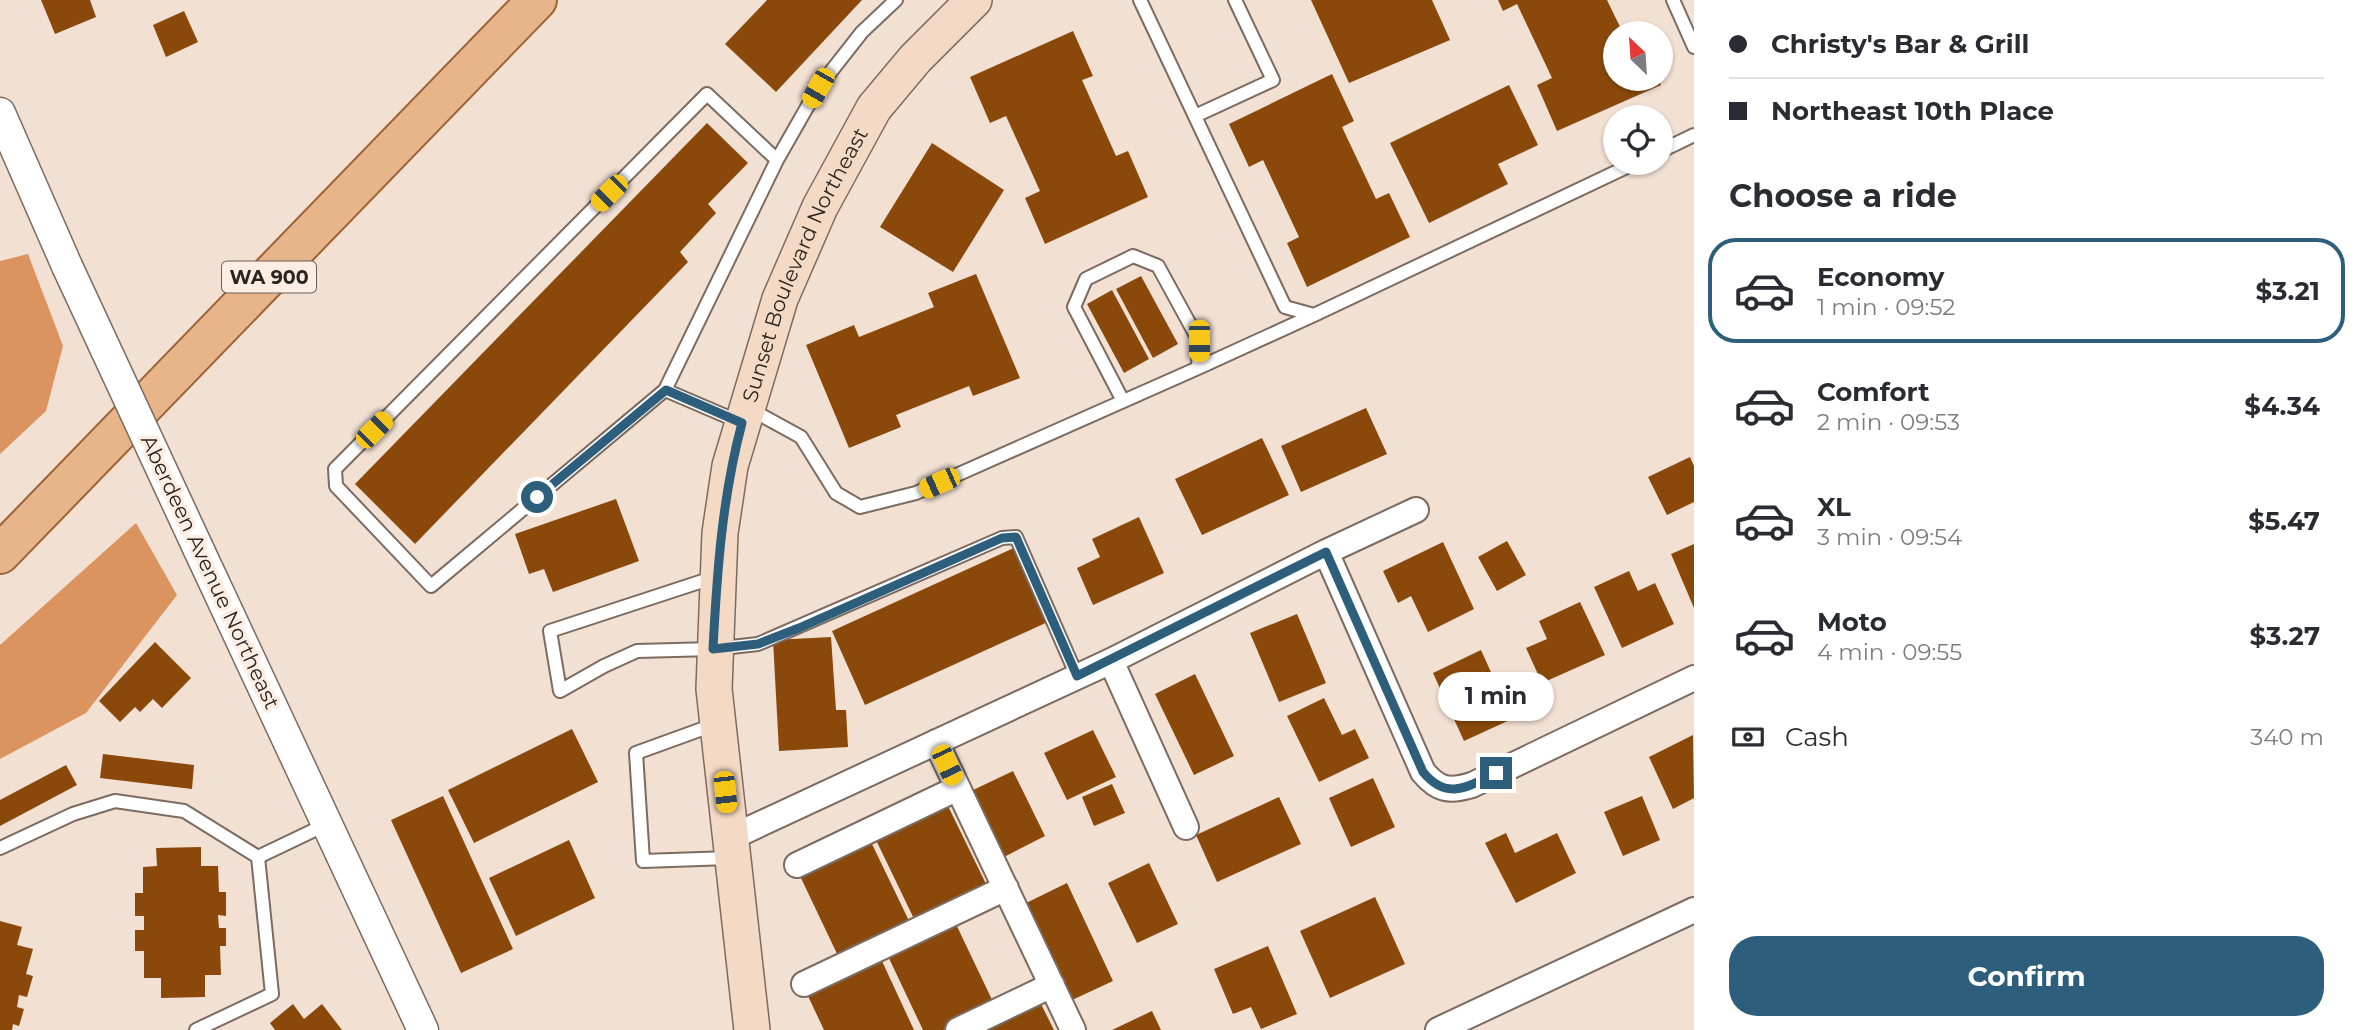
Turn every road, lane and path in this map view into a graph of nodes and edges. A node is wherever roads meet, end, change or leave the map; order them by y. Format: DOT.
graph roads {
  1 [pos="537,0"];
  2 [pos="896,0"];
  3 [pos="974,0"];
  4 [pos="1140,0"];
  5 [pos="1236,0"];
  6 [pos="1673,0"];
  7 [pos="1694,47"];
  8 [pos="0,113"];
  9 [pos="1195,116"];
  10 [pos="1694,135"];
  11 [pos="1673,145"];
  12 [pos="777,160"];
  13 [pos="1610,175"];
  14 [pos="1314,315"];
  15 [pos="1198,368"];
  16 [pos="666,390"];
  17 [pos="1123,401"];
  18 [pos="744,415"];
  19 [pos="1416,510"];
  20 [pos="1326,552"];
  21 [pos="0,554"];
  22 [pos="718,576"];
  23 [pos="713,649"];
  24 [pos="1111,661"];
  25 [pos="1077,676"];
  26 [pos="1694,678"];
  27 [pos="718,723"];
  28 [pos="936,742"];
  29 [pos="958,788"];
  30 [pos="328,824"];
  31 [pos="1186,827"];
  32 [pos="0,848"];
  33 [pos="732,848"];
  34 [pos="258,857"];
  35 [pos="797,865"];
  36 [pos="1006,888"];
  37 [pos="1694,910"];
  38 [pos="804,984"];
  39 [pos="1052,985"];
  40 [pos="196,1030"];
  41 [pos="423,1030"];
  42 [pos="752,1030"];
  43 [pos="958,1030"];
  44 [pos="1073,1030"];
  45 [pos="1438,1030"];
  1 -- 21 [label="main road, WA 900"];
  2 -- 12 [label="lane"];
  3 -- 18 [label="main road, Sunset Boulevard Northeast"];
  4 -- 9 [label="lane"];
  5 -- 9 [label="lane"];
  6 -- 7 [label="lane"];
  8 -- 30 [label="street, Aberdeen Avenue Northeast, bridge"];
  9 -- 14 [label="lane"];
  10 -- 11 [label="lane"];
  12 -- 16 [label="lane"];
  12 -- 16 [label="lane"];
  13 -- 14 [label="lane"];
  14 -- 15 [label="lane"];
  15 -- 17 [label="lane"];
  15 -- 17 [label="lane"];
  16 -- 18 [label="lane"];
  17 -- 18 [label="lane"];
  18 -- 22 [label="main road, Sunset Boulevard Northeast"];
  19 -- 20 [label="street"];
  20 -- 24 [label="street"];
  20 -- 26 [label="street"];
  22 -- 23 [label="main road, Sunset Boulevard Northeast"];
  22 -- 23 [label="lane"];
  23 -- 25 [label="lane"];
  23 -- 27 [label="main road, Sunset Boulevard Northeast"];
  24 -- 25 [label="street"];
  24 -- 31 [label="street"];
  25 -- 28 [label="street"];
  27 -- 33 [label="main road, Sunset Boulevard Northeast"];
  27 -- 33 [label="lane"];
  28 -- 29 [label="street"];
  28 -- 33 [label="street"];
  29 -- 35 [label="street"];
  29 -- 36 [label="street"];
  30 -- 34 [label="lane"];
  30 -- 41 [label="street, Aberdeen Avenue Northeast"];
  32 -- 34 [label="lane"];
  33 -- 42 [label="main road, Sunset Boulevard Northeast"];
  34 -- 40 [label="lane"];
  36 -- 38 [label="street"];
  36 -- 39 [label="street"];
  37 -- 45 [label="street"];
  39 -- 43 [label="street"];
  39 -- 44 [label="street"];
}
